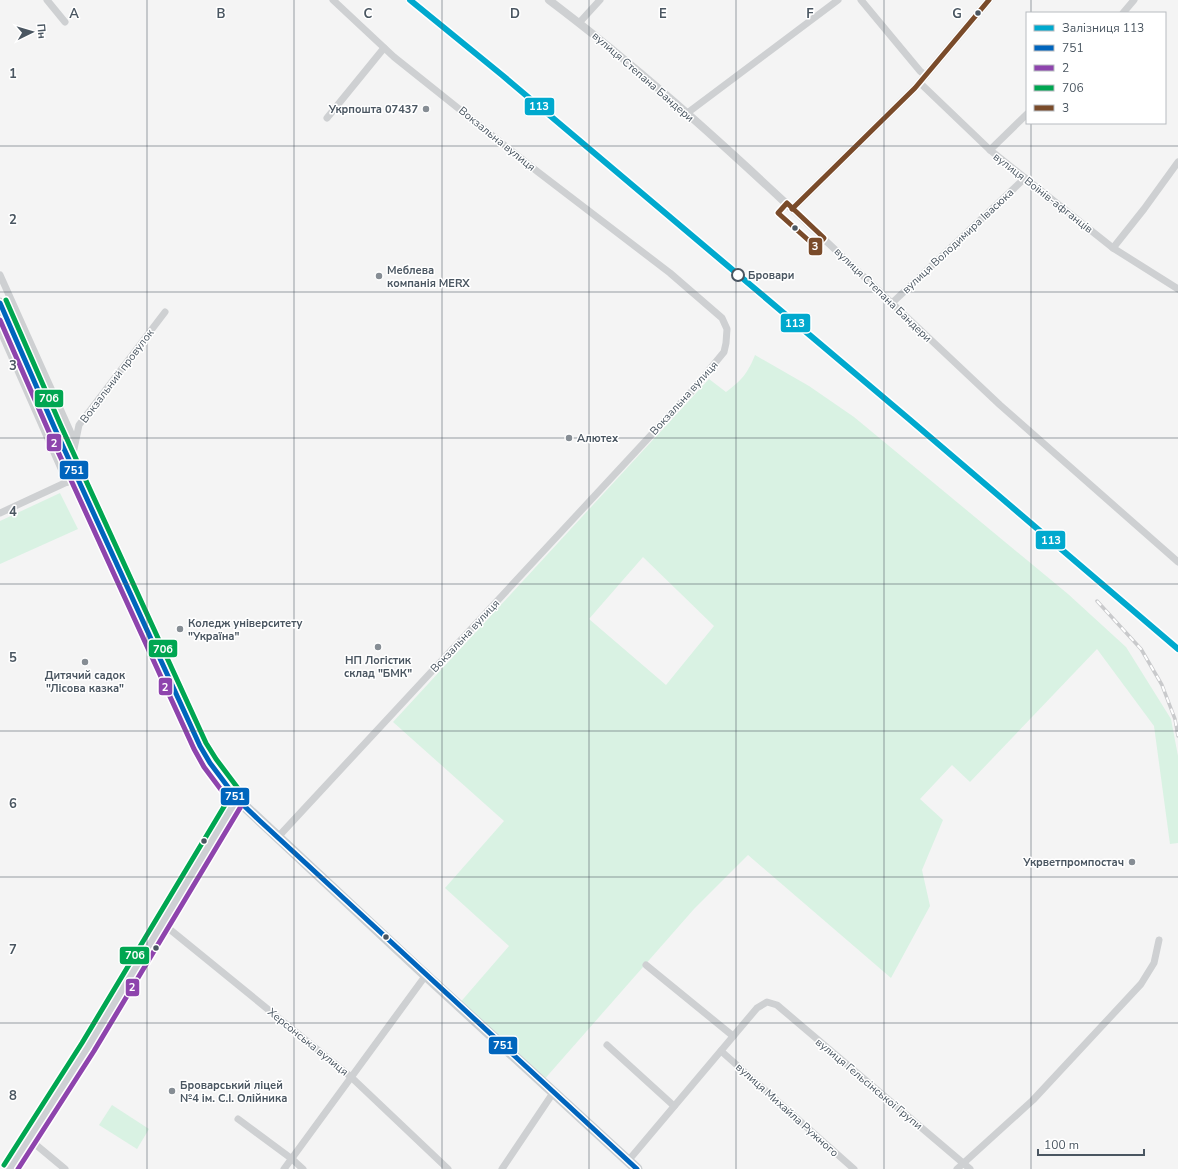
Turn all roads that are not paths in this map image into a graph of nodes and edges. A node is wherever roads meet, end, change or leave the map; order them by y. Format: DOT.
graph roads {
  1 [pos="47,0"];
  2 [pos="333,0"];
  3 [pos="549,0"];
  4 [pos="600,0"];
  5 [pos="838,0"];
  6 [pos="861,0"];
  7 [pos="989,0"];
  8 [pos="1134,0"];
  9 [pos="1124,12"];
  10 [pos="65,22"];
  11 [pos="579,23"];
  12 [pos="384,48"];
  13 [pos="926,76"];
  14 [pos="920,83"];
  15 [pos="686,114"];
  16 [pos="1026,115"];
  17 [pos="327,118"];
  18 [pos="990,150"];
  19 [pos="1178,162"];
  20 [pos="1025,178"];
  21 [pos="792,209"];
  22 [pos="1113,248"];
  23 [pos="0,275"];
  24 [pos="1178,289"];
  25 [pos="7,290"];
  26 [pos="0,294"];
  27 [pos="0,303"];
  28 [pos="892,303"];
  29 [pos="165,312"];
  30 [pos="0,330"];
  31 [pos="75,442"];
  32 [pos="67,482"];
  33 [pos="0,513"];
  34 [pos="1178,562"];
  35 [pos="237,799"];
  36 [pos="278,837"];
  37 [pos="162,923"];
  38 [pos="1159,940"];
  39 [pos="646,964"];
  40 [pos="426,975"];
  41 [pos="733,1036"];
  42 [pos="607,1045"];
  43 [pos="721,1051"];
  44 [pos="351,1077"];
  45 [pos="553,1093"];
  46 [pos="674,1106"];
  47 [pos="238,1119"];
  48 [pos="29,1139"];
  49 [pos="292,1159"];
  50 [pos="963,1163"];
  51 [pos="633,1165"];
  52 [pos="10,1169"];
  53 [pos="65,1169"];
  54 [pos="284,1169"];
  55 [pos="303,1169"];
  56 [pos="448,1169"];
  57 [pos="502,1169"];
  58 [pos="854,1169"];
  59 [pos="957,1169"];
  60 [pos="970,1169"];
  1 -- 10 [label="street"];
  2 -- 12 [label="street, Вокзальна вулиця"];
  3 -- 11 [label="street, вулиця Степана Бандери"];
  4 -- 11 [label="street"];
  5 -- 15 [label="street"];
  6 -- 13 [label="street"];
  7 -- 13 [label="street"];
  8 -- 9 [label="street"];
  11 -- 15 [label="street, вулиця Степана Бандери"];
  12 -- 17 [label="street"];
  12 -- 36 [label="street, Вокзальна вулиця"];
  13 -- 14 [label="street"];
  14 -- 18 [label="street, вулиця Воїнів-афганців"];
  14 -- 21 [label="street"];
  15 -- 21 [label="street, вулиця Степана Бандери"];
  16 -- 18 [label="street"];
  18 -- 20 [label="street, вулиця Воїнів-афганців"];
  19 -- 22 [label="street"];
  20 -- 22 [label="street, вулиця Воїнів-афганців"];
  20 -- 28 [label="street, вулиця Володимира Івасюка"];
  21 -- 28 [label="street, вулиця Степана Бандери"];
  22 -- 24 [label="street, вулиця Воїнів-афганців"];
  23 -- 25 [label="street"];
  25 -- 26 [label="street"];
  25 -- 31 [label="street"];
  27 -- 35 [label="main road, bridge"];
  28 -- 34 [label="street, вулиця Степана Бандери"];
  29 -- 31 [label="street, Вокзальний провулок"];
  30 -- 32 [label="street"];
  31 -- 32 [label="street, Вокзальний провулок"];
  32 -- 33 [label="street"];
  35 -- 36 [label="main road"];
  35 -- 37 [label="main road"];
  36 -- 40 [label="main road"];
  37 -- 44 [label="street, Херсонська вулиця"];
  37 -- 48 [label="main road"];
  38 -- 50 [label="street"];
  39 -- 41 [label="street"];
  40 -- 44 [label="street"];
  40 -- 45 [label="main road"];
  41 -- 43 [label="street"];
  41 -- 50 [label="street, вулиця Гельсінської Групи"];
  42 -- 46 [label="street"];
  43 -- 46 [label="street"];
  43 -- 58 [label="street, вулиця Михайла Ружного"];
  44 -- 49 [label="street"];
  44 -- 56 [label="street, Херсонська вулиця"];
  45 -- 51 [label="main road"];
  45 -- 57 [label="street"];
  46 -- 51 [label="street"];
  47 -- 49 [label="street"];
  48 -- 52 [label="main road"];
  48 -- 53 [label="street"];
  49 -- 54 [label="street"];
  49 -- 55 [label="street"];
  50 -- 59 [label="street"];
  50 -- 60 [label="street, вулиця Гельсінської Групи"];
}
